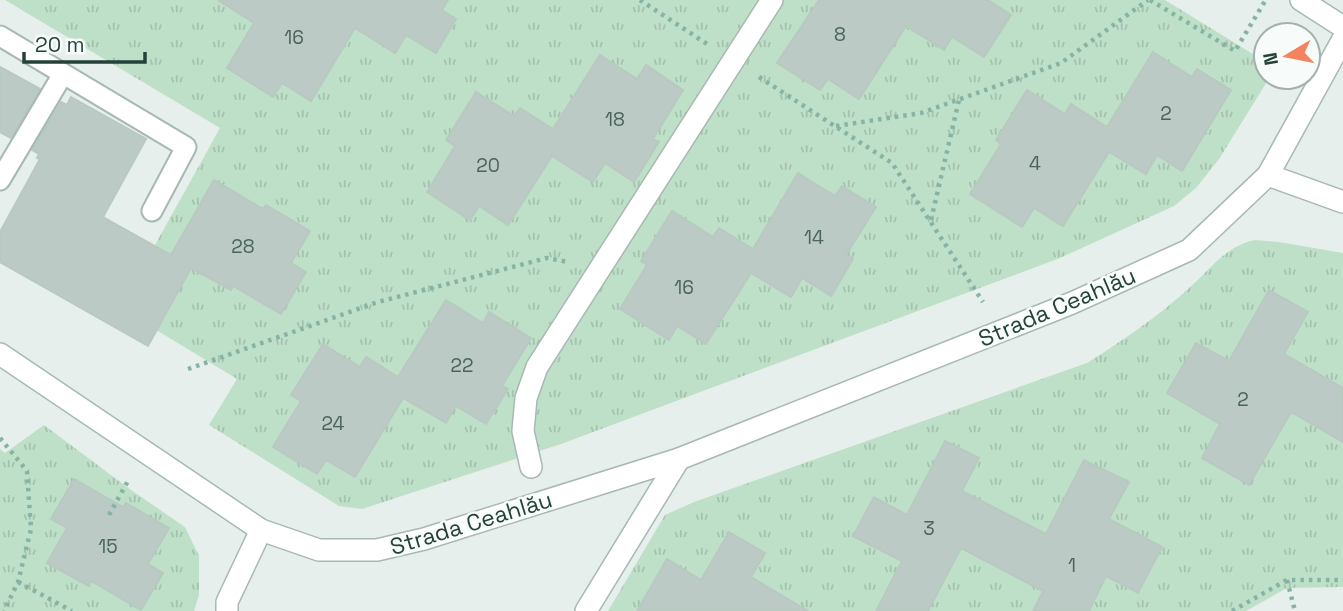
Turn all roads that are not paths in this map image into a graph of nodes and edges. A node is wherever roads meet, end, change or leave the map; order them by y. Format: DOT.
graph roads {
  1 [pos="772,0"];
  2 [pos="1301,0"];
  3 [pos="1343,27"];
  4 [pos="0,36"];
  5 [pos="1343,39"];
  6 [pos="63,74"];
  7 [pos="1268,175"];
  8 [pos="0,180"];
  9 [pos="1343,202"];
  10 [pos="152,211"];
  11 [pos="0,354"];
  12 [pos="679,459"];
  13 [pos="531,467"];
  14 [pos="261,530"];
  15 [pos="227,611"];
  16 [pos="586,611"];
  1 -- 13 [label="street, Strada Ceahlău"];
  2 -- 3 [label="street"];
  4 -- 6 [label="lane"];
  5 -- 7 [label="street, Strada Ceahlău"];
  6 -- 8 [label="lane"];
  6 -- 10 [label="lane"];
  7 -- 9 [label="street"];
  7 -- 12 [label="street, Strada Ceahlău"];
  11 -- 14 [label="street, Strada Ceahlău"];
  12 -- 14 [label="street, Strada Ceahlău"];
  12 -- 16 [label="street"];
  14 -- 15 [label="street"];
}
